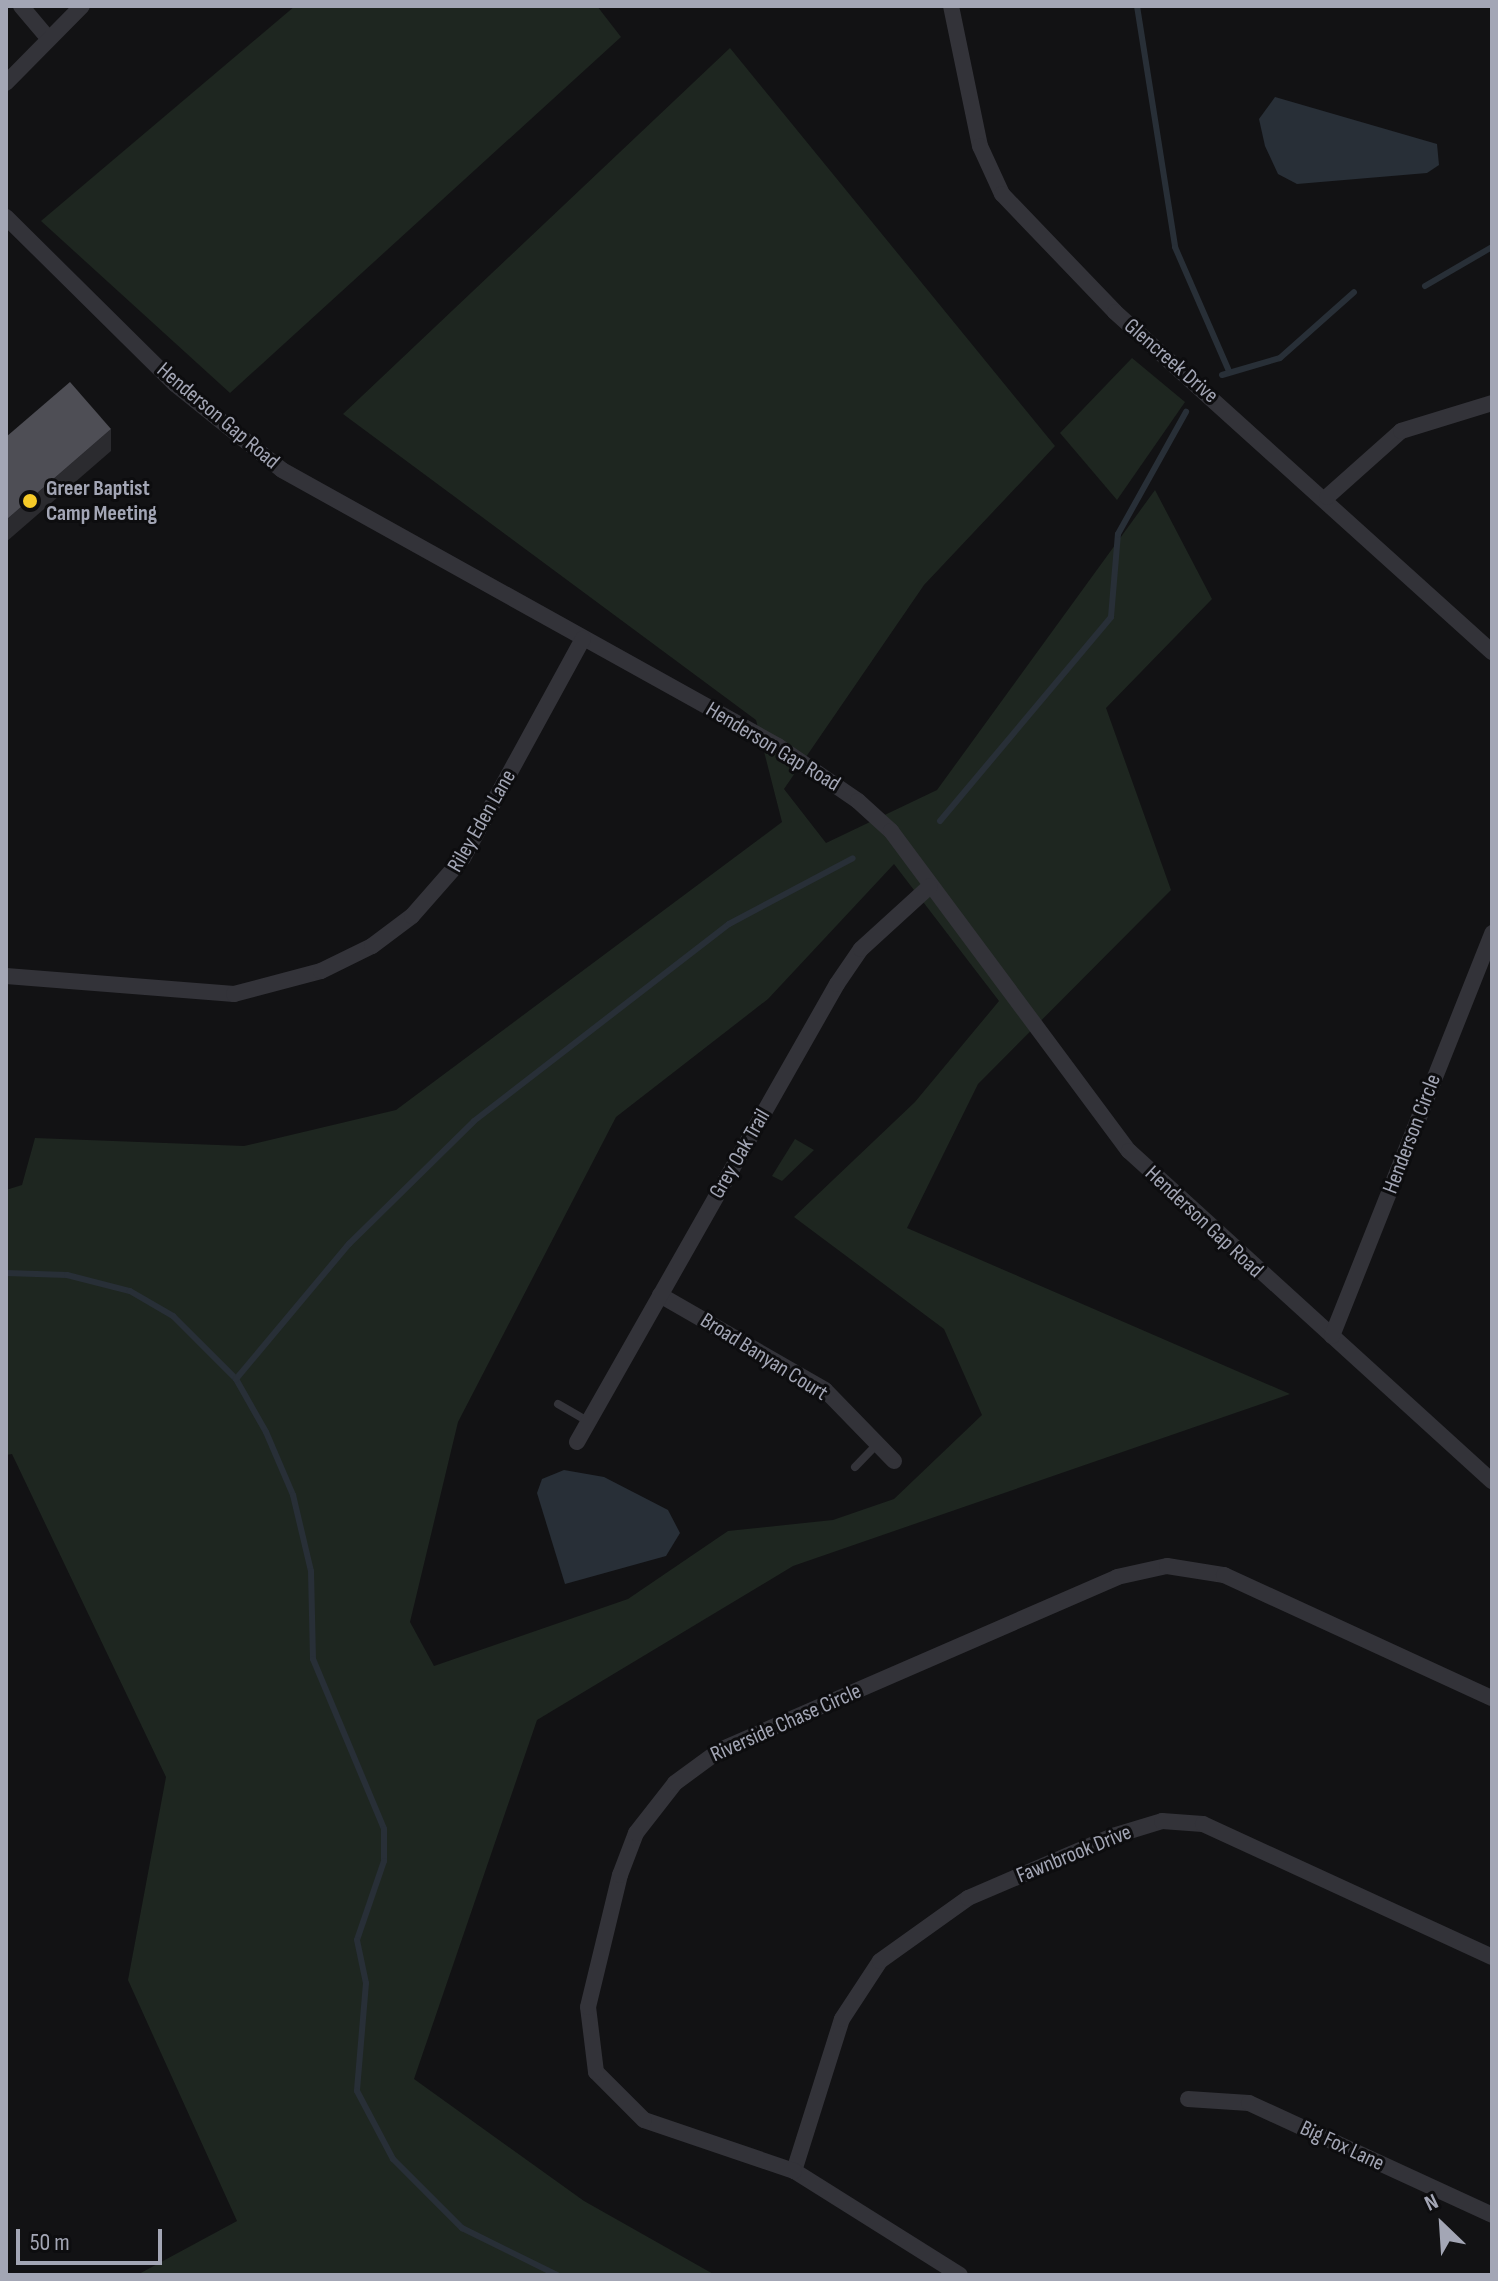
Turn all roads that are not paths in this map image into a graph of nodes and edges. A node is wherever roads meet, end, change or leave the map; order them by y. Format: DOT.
graph roads {
  1 [pos="21,6"];
  2 [pos="82,6"];
  3 [pos="951,6"];
  4 [pos="48,38"];
  5 [pos="6,83"];
  6 [pos="6,217"];
  7 [pos="1492,403"];
  8 [pos="1327,497"];
  9 [pos="583,639"];
  10 [pos="1492,652"];
  11 [pos="930,886"];
  12 [pos="1492,933"];
  13 [pos="6,976"];
  14 [pos="660,1295"];
  15 [pos="1332,1336"];
  16 [pos="558,1404"];
  17 [pos="588,1421"];
  18 [pos="577,1442"];
  19 [pos="877,1444"];
  20 [pos="894,1461"];
  21 [pos="855,1467"];
  22 [pos="1492,1481"];
  23 [pos="1492,1698"];
  24 [pos="1492,1957"];
  25 [pos="1188,2099"];
  26 [pos="794,2171"];
  27 [pos="1492,2215"];
  28 [pos="960,2275"];
  1 -- 4 [label="street"];
  2 -- 4 [label="street"];
  3 -- 8 [label="street, Glencreek Drive"];
  4 -- 5 [label="street"];
  6 -- 9 [label="street, Henderson Gap Road"];
  7 -- 8 [label="street"];
  8 -- 10 [label="street, Glencreek Drive"];
  9 -- 11 [label="street, Henderson Gap Road"];
  9 -- 13 [label="street, Riley Eden Lane"];
  11 -- 14 [label="street, Grey Oak Trail"];
  11 -- 15 [label="street, Henderson Gap Road"];
  12 -- 15 [label="street, Henderson Circle"];
  14 -- 17 [label="street, Grey Oak Trail"];
  14 -- 19 [label="street, Broad Banyan Court"];
  15 -- 22 [label="street, Henderson Gap Road"];
  16 -- 17 [label="lane"];
  17 -- 18 [label="street, Grey Oak Trail"];
  19 -- 20 [label="street, Broad Banyan Court"];
  19 -- 21 [label="lane"];
  23 -- 26 [label="street, Riverside Chase Circle"];
  24 -- 26 [label="street, Fawnbrook Drive"];
  25 -- 27 [label="street, Big Fox Lane"];
  26 -- 28 [label="street, Riverside Chase Circle"];
}
